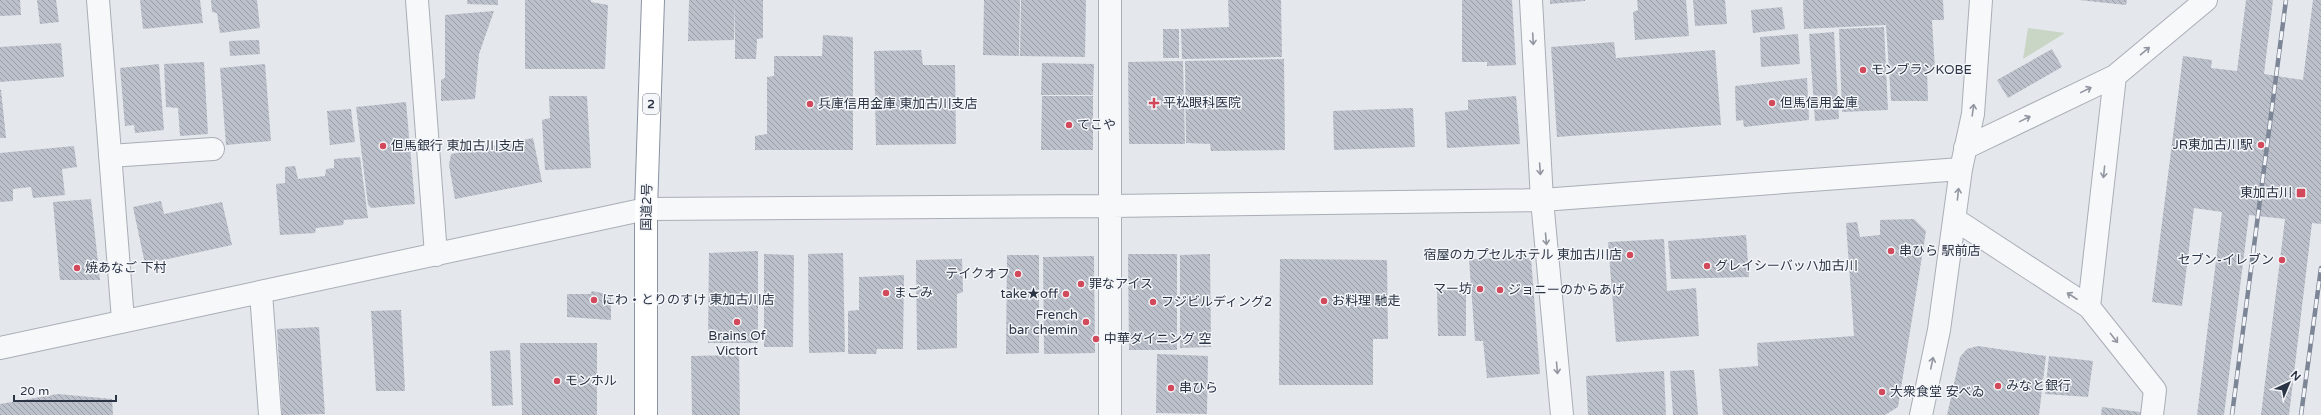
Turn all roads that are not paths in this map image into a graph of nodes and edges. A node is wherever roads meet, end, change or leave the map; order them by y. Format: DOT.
graph roads {
  1 [pos="98,0"];
  2 [pos="417,0"];
  3 [pos="653,0"];
  4 [pos="1110,0"];
  5 [pos="1531,0"];
  6 [pos="1981,0"];
  7 [pos="2206,0"];
  8 [pos="2115,76"];
  9 [pos="213,149"];
  10 [pos="110,156"];
  11 [pos="1963,158"];
  12 [pos="1542,200"];
  13 [pos="1111,206"];
  14 [pos="646,209"];
  15 [pos="1956,220"];
  16 [pos="436,255"];
  17 [pos="261,292"];
  18 [pos="2089,307"];
  19 [pos="123,320"];
  20 [pos="0,348"];
  21 [pos="270,415"];
  22 [pos="646,415"];
  23 [pos="1110,415"];
  24 [pos="1562,415"];
  25 [pos="1921,415"];
  26 [pos="2152,415"];
  1 -- 10 [label="street"];
  2 -- 16 [label="street"];
  3 -- 14 [label="highway, 国道2号 / 2"];
  4 -- 13 [label="street"];
  5 -- 12 [label="street, one-way"];
  11 -- 6 [label="street, one-way"];
  8 -- 7 [label="street, one-way"];
  11 -- 8 [label="street, one-way"];
  8 -- 18 [label="street, one-way"];
  9 -- 10 [label="street"];
  10 -- 19 [label="street"];
  11 -- 12 [label="street"];
  15 -- 11 [label="street, one-way"];
  12 -- 13 [label="street"];
  12 -- 24 [label="street, one-way"];
  13 -- 14 [label="street"];
  13 -- 23 [label="street"];
  14 -- 16 [label="street"];
  14 -- 22 [label="highway, 国道2号 / 2"];
  18 -- 15 [label="street, one-way"];
  25 -- 15 [label="street, one-way"];
  16 -- 17 [label="street"];
  17 -- 19 [label="street"];
  17 -- 21 [label="street"];
  18 -- 26 [label="street, one-way"];
  19 -- 20 [label="street"];
}
